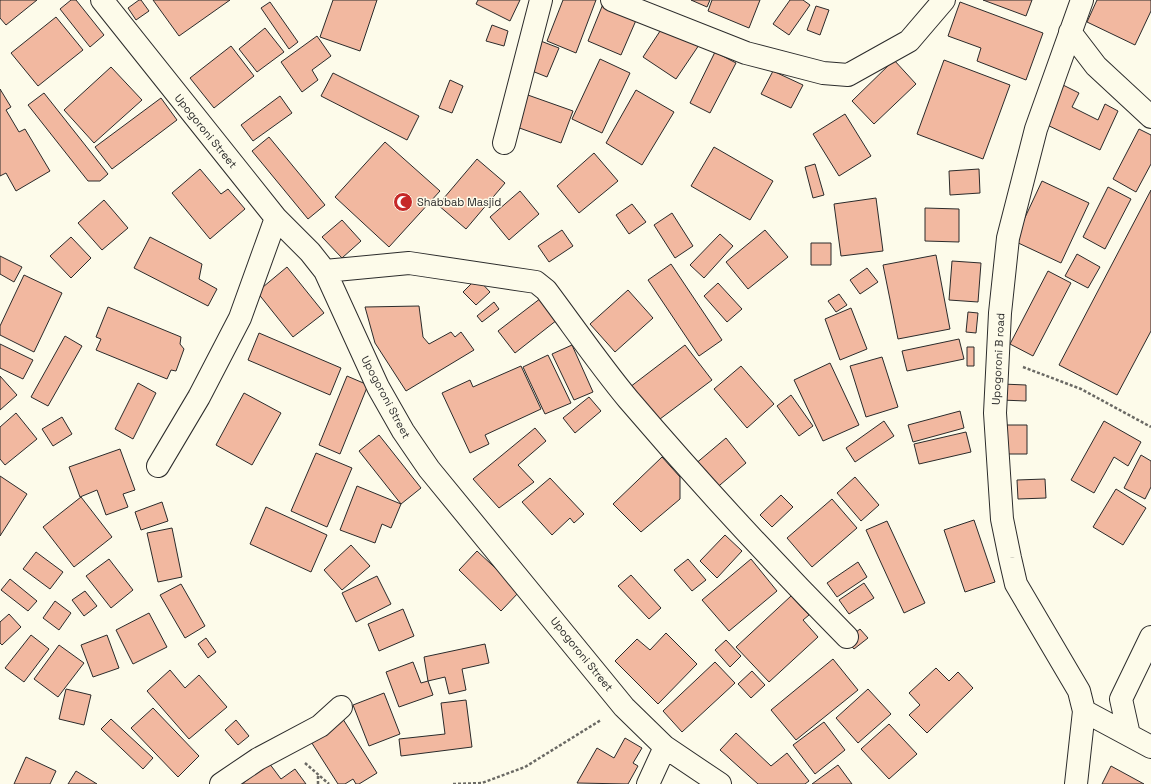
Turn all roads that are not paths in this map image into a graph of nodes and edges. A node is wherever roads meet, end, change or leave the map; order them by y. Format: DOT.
graph roads {
  1 [pos="102,0"];
  2 [pos="541,0"];
  3 [pos="612,0"];
  4 [pos="944,0"];
  5 [pos="1082,0"];
  6 [pos="1070,32"];
  7 [pos="1151,117"];
  8 [pos="504,142"];
  9 [pos="276,218"];
  10 [pos="325,271"];
  11 [pos="158,466"];
  12 [pos="847,637"];
  13 [pos="1151,637"];
  14 [pos="341,707"];
  15 [pos="1084,711"];
  16 [pos="1129,735"];
  17 [pos="665,747"];
  18 [pos="1151,747"];
  19 [pos="220,784"];
  20 [pos="648,784"];
  21 [pos="720,784"];
  22 [pos="1076,784"];
  1 -- 9 [label="street, Upogoroni Street"];
  2 -- 8 [label="street"];
  3 -- 4 [label="street"];
  5 -- 6 [label="street, Upogoroni B road"];
  6 -- 7 [label="street"];
  6 -- 15 [label="street, Upogoroni B road"];
  9 -- 10 [label="street, Upogoroni Street"];
  9 -- 11 [label="street"];
  10 -- 12 [label="street"];
  10 -- 17 [label="street, Upogoroni Street"];
  13 -- 16 [label="street"];
  14 -- 19 [label="street"];
  15 -- 16 [label="street"];
  15 -- 22 [label="street"];
  16 -- 18 [label="street"];
  17 -- 20 [label="street"];
  17 -- 21 [label="street, Upogoroni Street"];
}
